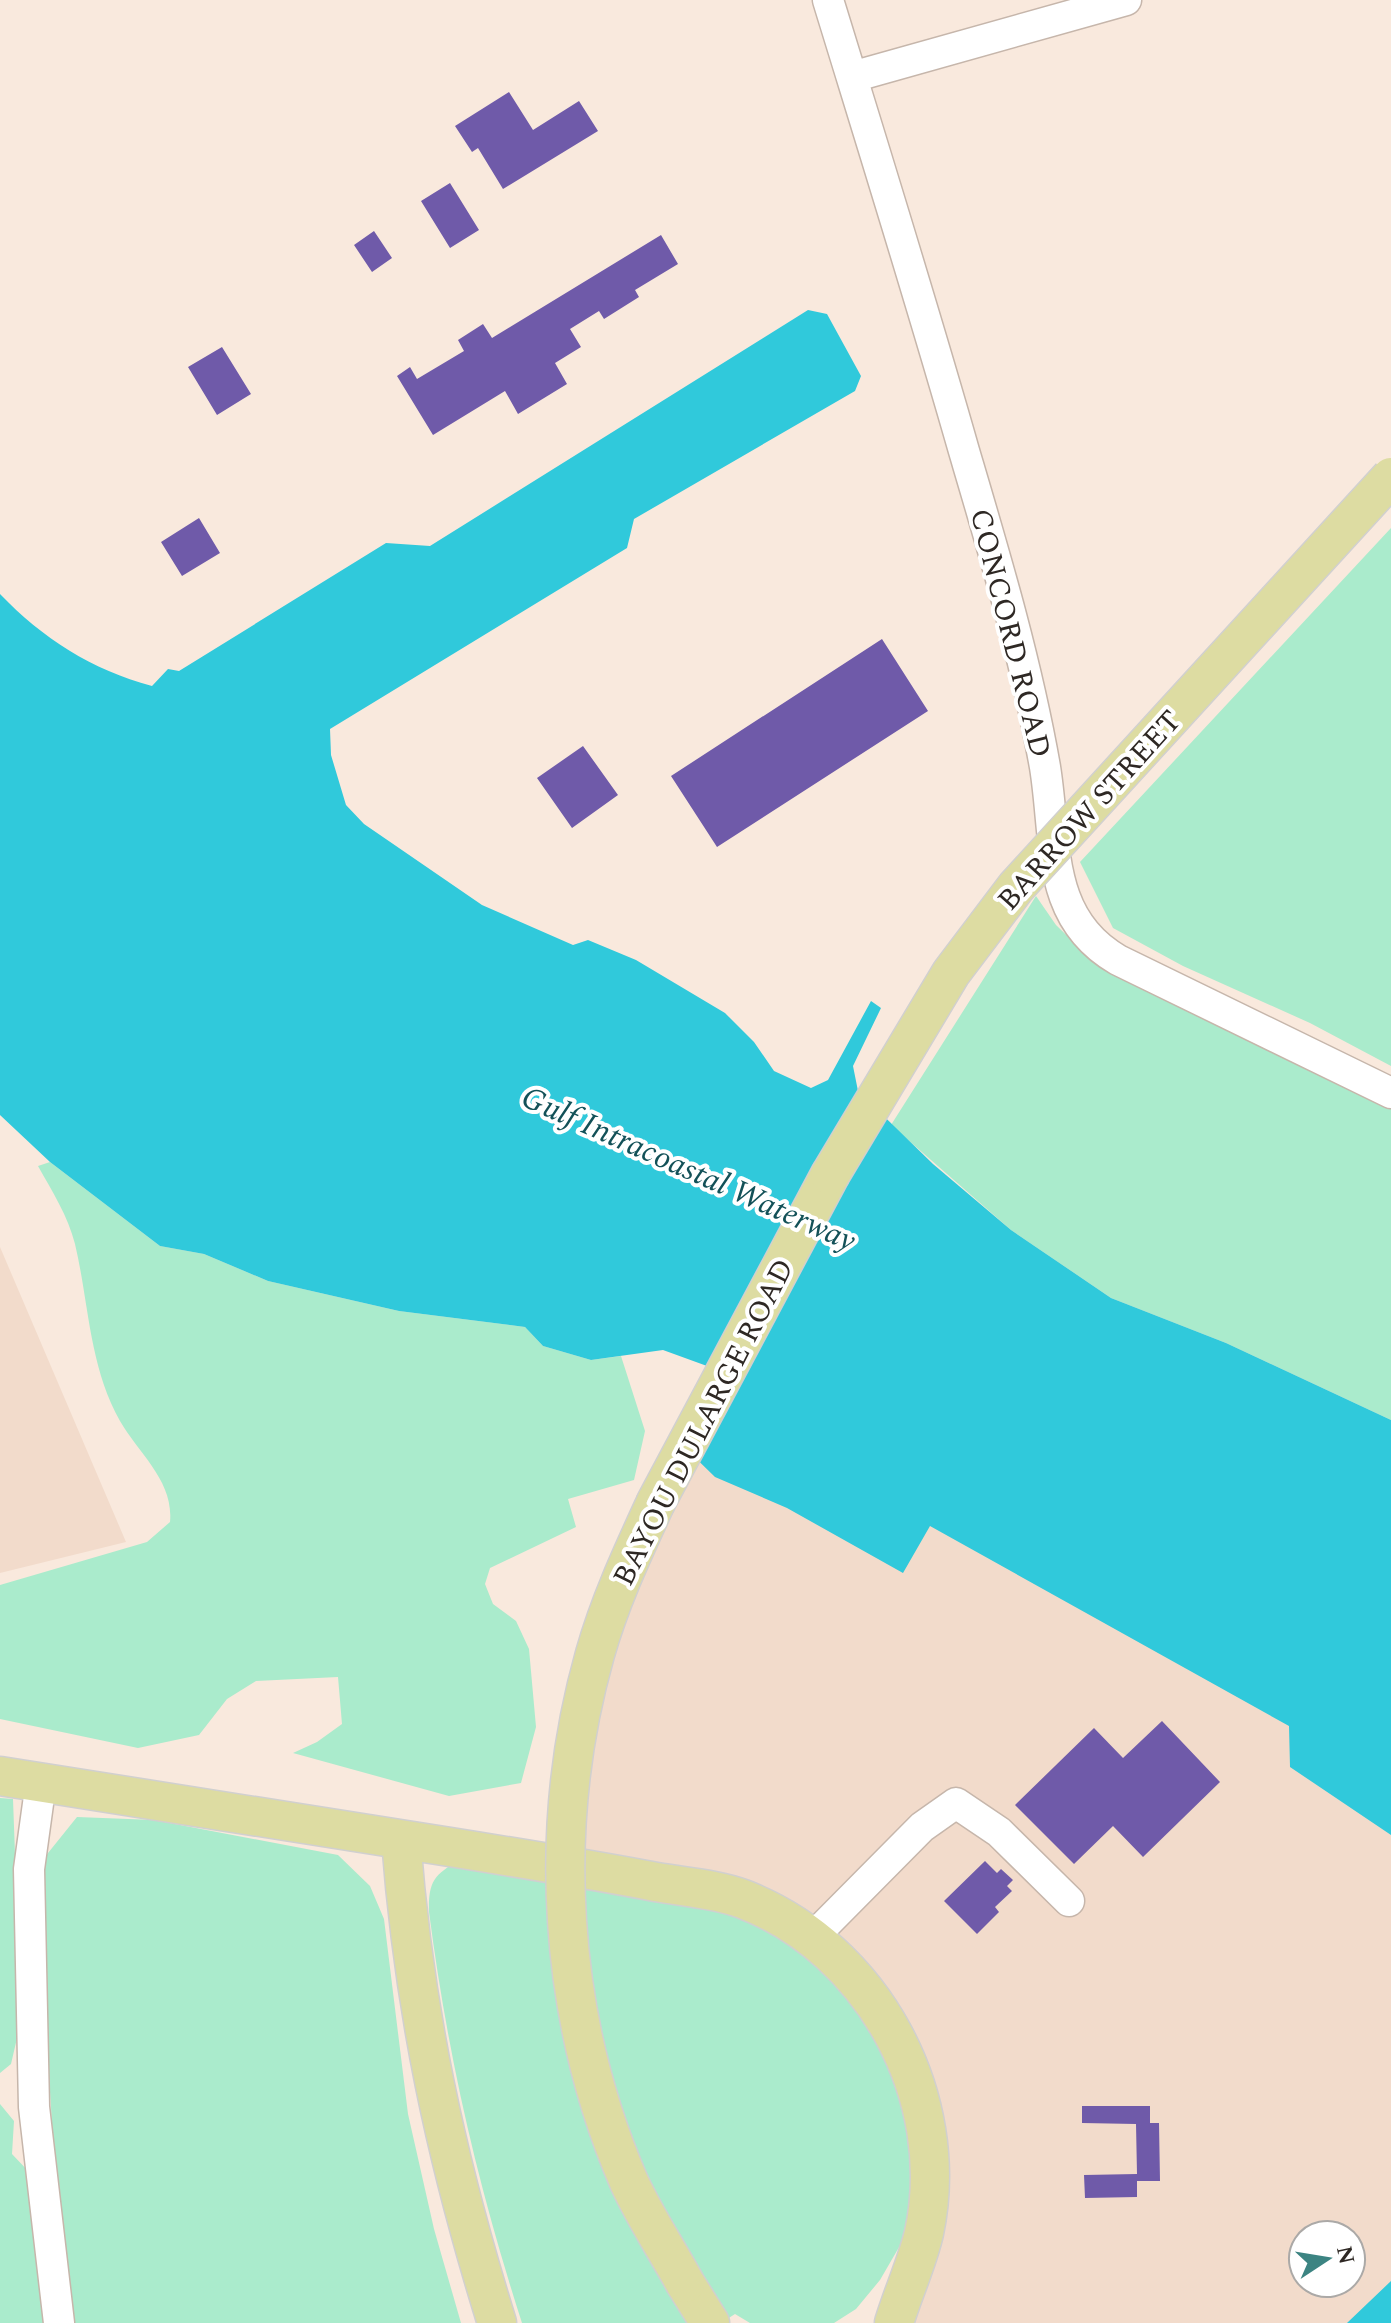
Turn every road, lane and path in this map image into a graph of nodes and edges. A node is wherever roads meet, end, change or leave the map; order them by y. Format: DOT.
graph roads {
  1 [pos="828,0"];
  2 [pos="1126,0"];
  3 [pos="852,77"];
  4 [pos="1391,477"];
  5 [pos="1391,1093"];
  6 [pos="830,1175"];
  7 [pos="0,1776"];
  8 [pos="41,1782"];
  9 [pos="401,1840"];
  10 [pos="1069,1901"];
  11 [pos="813,1937"];
  12 [pos="899,2308"];
  13 [pos="59,2323"];
  14 [pos="497,2323"];
  15 [pos="710,2323"];
  16 [pos="869,2323"];
  1 -- 3 [label="street, CONCORD ROAD"];
  2 -- 3 [label="street"];
  3 -- 5 [label="street, CONCORD ROAD"];
  4 -- 6 [label="main road, BARROW STREET, bridge"];
  6 -- 15 [label="main road, BAYOU DULARGE ROAD, bridge"];
  7 -- 8 [label="main road"];
  8 -- 9 [label="main road"];
  8 -- 13 [label="street"];
  9 -- 11 [label="main road"];
  9 -- 14 [label="main road"];
  10 -- 11 [label="street"];
  11 -- 12 [label="main road"];
  12 -- 16 [label="main road"];
}
